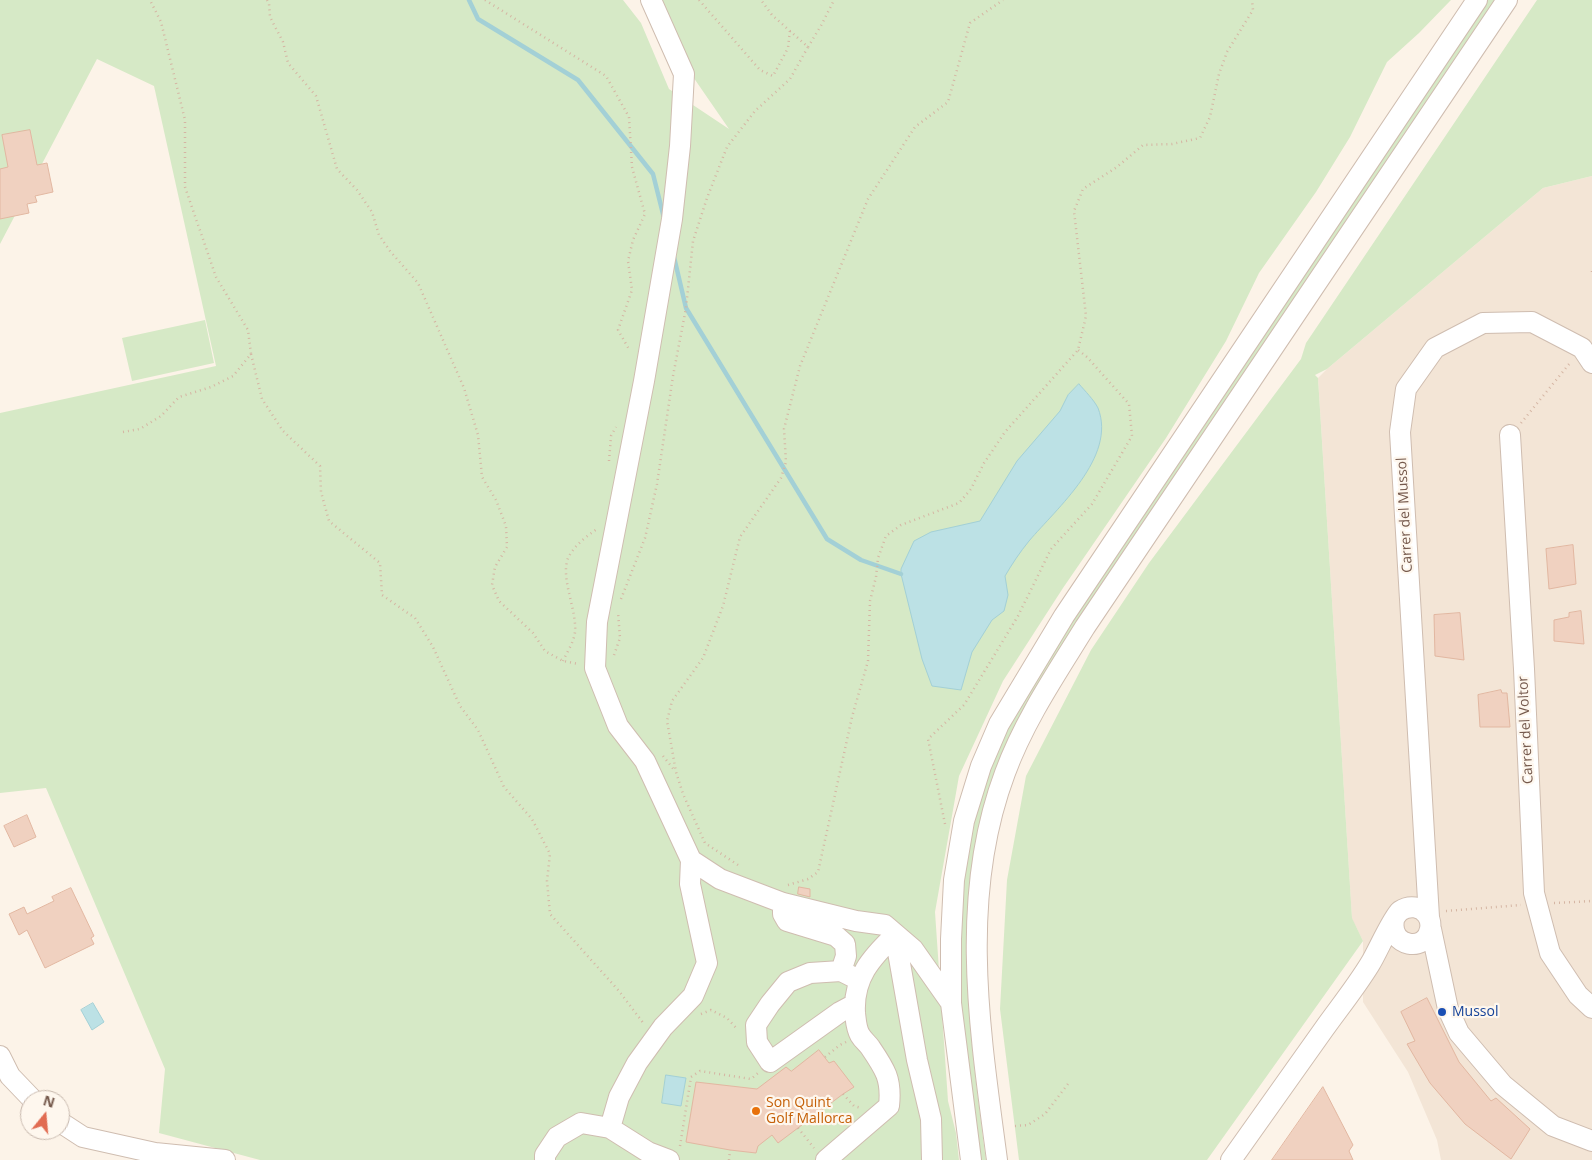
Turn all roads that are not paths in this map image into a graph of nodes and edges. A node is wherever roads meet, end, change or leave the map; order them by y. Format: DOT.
graph roads {
  1 [pos="651,0"];
  2 [pos="1477,0"];
  3 [pos="1507,0"];
  4 [pos="1587,356"];
  5 [pos="1510,435"];
  6 [pos="691,860"];
  7 [pos="1425,868"];
  8 [pos="783,903"];
  9 [pos="1398,915"];
  10 [pos="1429,919"];
  11 [pos="896,935"];
  12 [pos="1405,943"];
  13 [pos="1370,964"];
  14 [pos="842,971"];
  15 [pos="859,980"];
  16 [pos="1441,980"];
  17 [pos="951,1003"];
  18 [pos="855,1004"];
  19 [pos="1592,1008"];
  20 [pos="0,1056"];
  21 [pos="24,1090"];
  22 [pos="610,1128"];
  23 [pos="70,1129"];
  24 [pos="1592,1141"];
  25 [pos="674,1155"];
  26 [pos="928,1155"];
  27 [pos="155,1157"];
  28 [pos="822,1157"];
  29 [pos="225,1160"];
  30 [pos="545,1160"];
  31 [pos="971,1160"];
  32 [pos="997,1160"];
  33 [pos="1231,1160"];
  1 -- 6 [label="street"];
  2 -- 17 [label="street"];
  3 -- 32 [label="street"];
  4 -- 7 [label="street, Carrer del Mussol"];
  5 -- 19 [label="street, Carrer del Voltor"];
  6 -- 8 [label="street"];
  6 -- 22 [label="street"];
  7 -- 9 [label="street"];
  7 -- 10 [label="street, Carrer del Mussol"];
  8 -- 11 [label="street"];
  8 -- 14 [label="street"];
  9 -- 10 [label="street"];
  9 -- 12 [label="street"];
  9 -- 13 [label="street"];
  10 -- 12 [label="street"];
  10 -- 16 [label="street, Carrer del Mussol"];
  11 -- 15 [label="street"];
  11 -- 17 [label="street"];
  11 -- 26 [label="street"];
  12 -- 13 [label="street"];
  12 -- 16 [label="street, Carrer del Mussol"];
  13 -- 33 [label="street"];
  14 -- 15 [label="street"];
  14 -- 18 [label="street"];
  15 -- 18 [label="street"];
  16 -- 24 [label="street, Carrer del Mussol"];
  17 -- 31 [label="street"];
  18 -- 28 [label="street"];
  20 -- 21 [label="street"];
  22 -- 25 [label="street"];
  22 -- 30 [label="street"];
  23 -- 27 [label="street"];
  27 -- 29 [label="street"];
}
